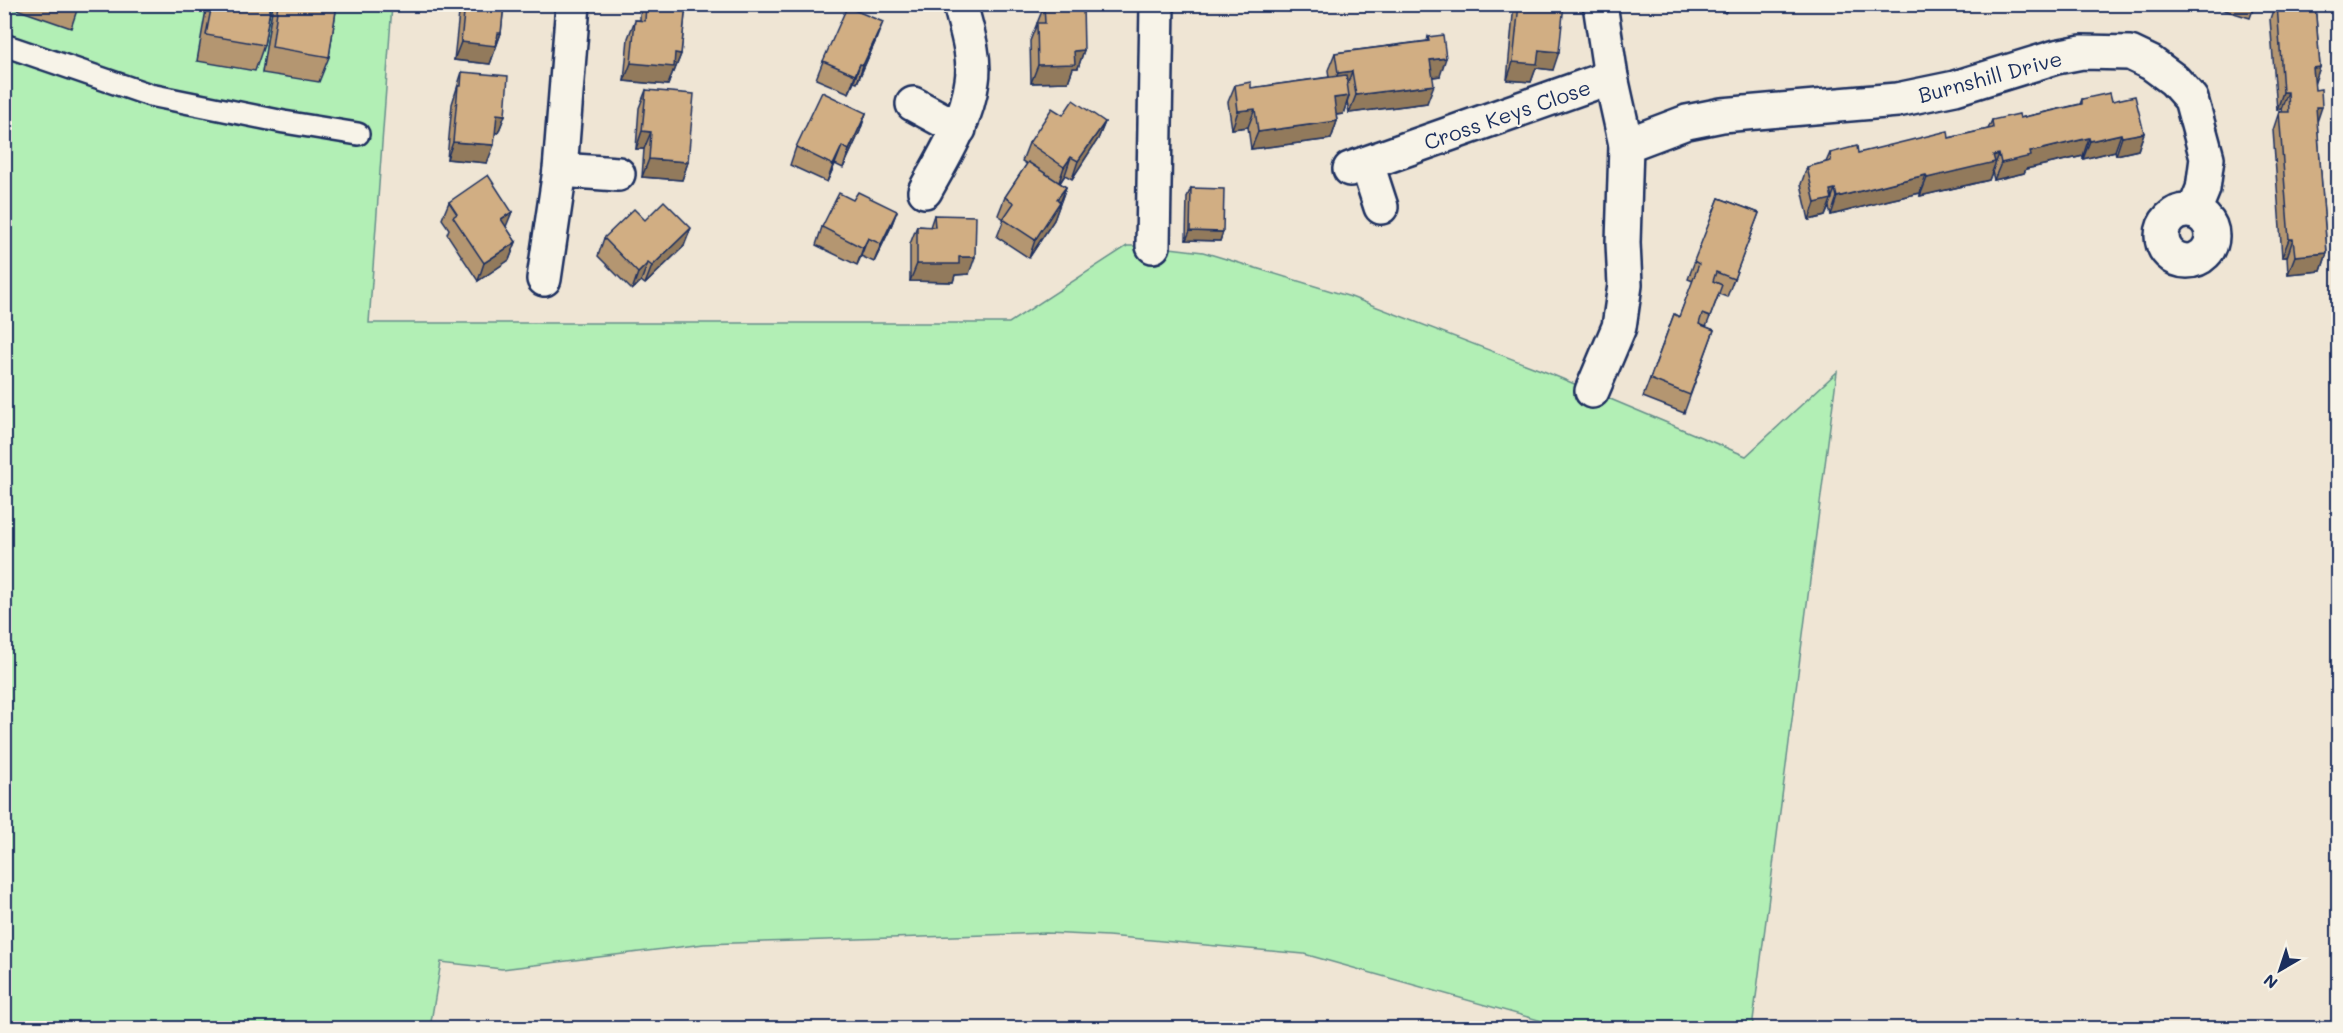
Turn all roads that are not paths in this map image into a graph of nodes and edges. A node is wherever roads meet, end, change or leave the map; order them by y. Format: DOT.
graph roads {
  1 [pos="573,4"];
  2 [pos="960,4"];
  3 [pos="1157,4"];
  4 [pos="1600,4"];
  5 [pos="4,45"];
  6 [pos="1611,77"];
  7 [pos="913,104"];
  8 [pos="959,129"];
  9 [pos="358,134"];
  10 [pos="1626,145"];
  11 [pos="560,170"];
  12 [pos="618,174"];
  13 [pos="925,191"];
  14 [pos="1381,207"];
  15 [pos="2194,211"];
  16 [pos="1154,246"];
  17 [pos="544,279"];
  18 [pos="1592,391"];
  1 -- 11 [label="street"];
  2 -- 8 [label="street"];
  3 -- 16 [label="street"];
  4 -- 6 [label="street, Cross Keys Close"];
  5 -- 9 [label="lane"];
  6 -- 10 [label="street"];
  6 -- 14 [label="street, Cross Keys Close"];
  7 -- 8 [label="street"];
  8 -- 13 [label="street"];
  10 -- 15 [label="street, Burnshill Drive"];
  10 -- 18 [label="street"];
  11 -- 12 [label="street"];
  11 -- 17 [label="street"];
}
